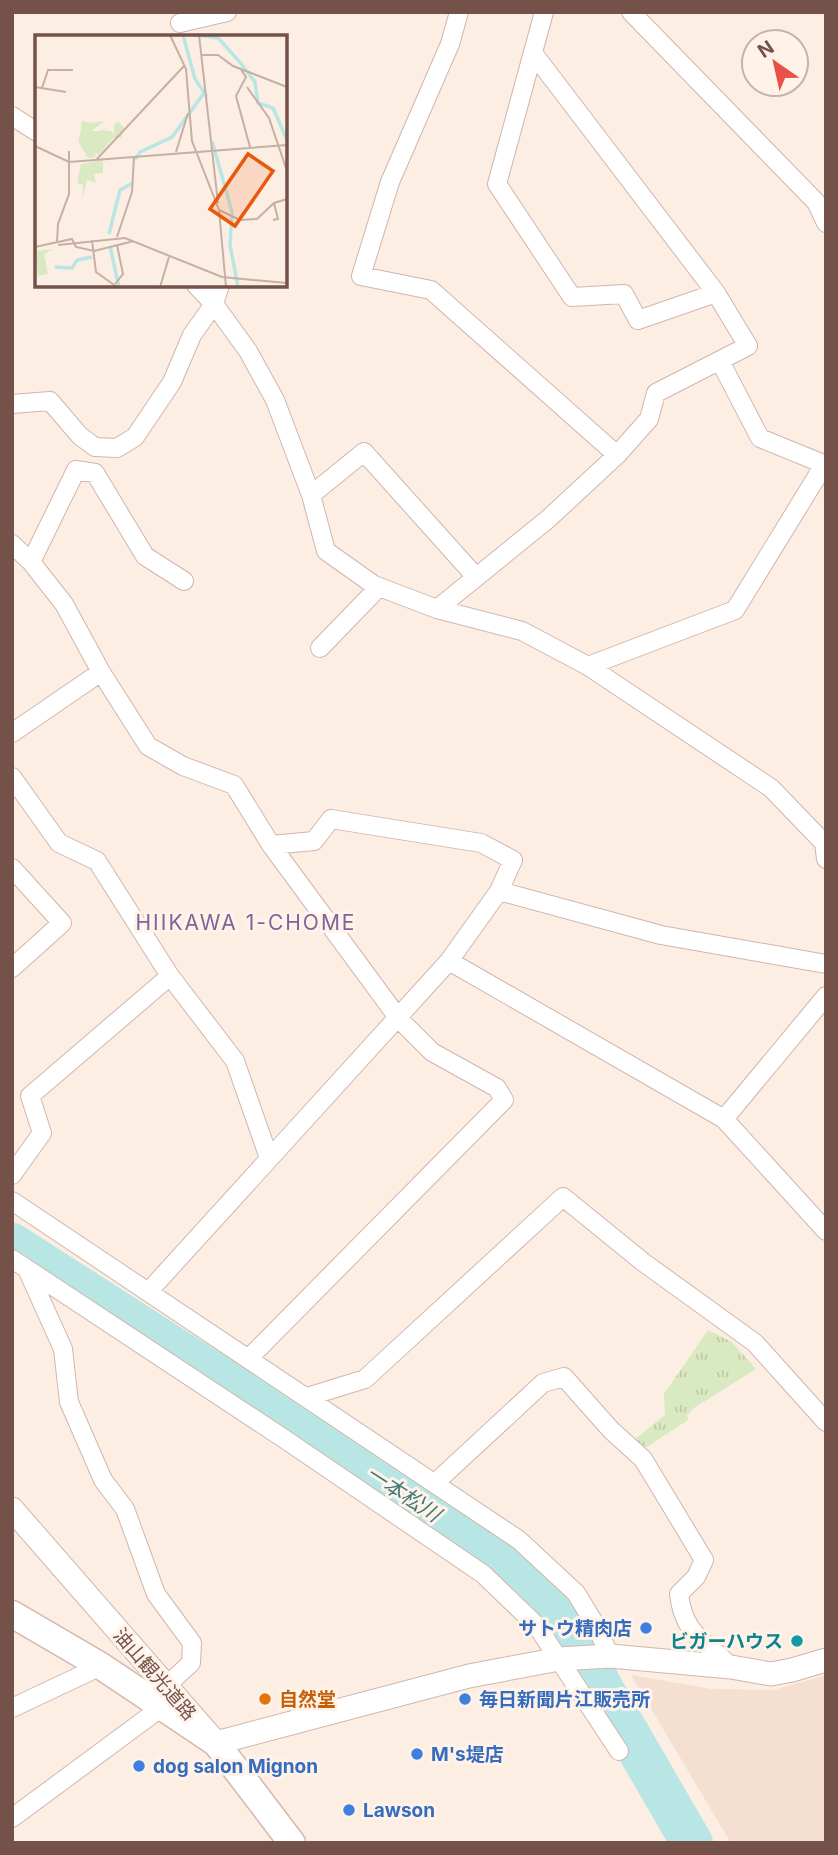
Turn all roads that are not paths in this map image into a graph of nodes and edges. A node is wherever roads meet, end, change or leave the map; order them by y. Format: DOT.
graph roads {
  1 [pos="227,12"];
  2 [pos="459,12"];
  3 [pos="544,12"];
  4 [pos="631,12"];
  5 [pos="180,24"];
  6 [pos="533,53"];
  7 [pos="12,116"];
  8 [pos="35,131"];
  9 [pos="826,223"];
  10 [pos="199,287"];
  11 [pos="218,287"];
  12 [pos="716,293"];
  13 [pos="214,304"];
  14 [pos="720,361"];
  15 [pos="12,404"];
  16 [pos="617,455"];
  17 [pos="825,465"];
  18 [pos="311,495"];
  19 [pos="12,544"];
  20 [pos="31,562"];
  21 [pos="475,577"];
  22 [pos="184,581"];
  23 [pos="379,587"];
  24 [pos="437,609"];
  25 [pos="320,648"];
  26 [pos="588,666"];
  27 [pos="101,671"];
  28 [pos="12,733"];
  29 [pos="12,777"];
  30 [pos="271,845"];
  31 [pos="826,859"];
  32 [pos="12,868"];
  33 [pos="499,891"];
  34 [pos="449,961"];
  35 [pos="826,964"];
  36 [pos="12,968"];
  37 [pos="170,976"];
  38 [pos="826,996"];
  39 [pos="398,1018"];
  40 [pos="724,1119"];
  41 [pos="270,1157"];
  42 [pos="12,1175"];
  43 [pos="12,1201"];
  44 [pos="826,1231"];
  45 [pos="20,1264"];
  46 [pos="149,1291"];
  47 [pos="249,1358"];
  48 [pos="307,1398"];
  49 [pos="826,1422"];
  50 [pos="435,1483"];
  51 [pos="12,1509"];
  52 [pos="12,1614"];
  53 [pos="604,1657"];
  54 [pos="563,1659"];
  55 [pos="826,1660"];
  56 [pos="102,1666"];
  57 [pos="731,1667"];
  58 [pos="164,1697"];
  59 [pos="12,1708"];
  60 [pos="216,1743"];
  61 [pos="619,1751"];
  62 [pos="12,1818"];
  63 [pos="292,1843"];
  1 -- 5 [label="street"];
  2 -- 16 [label="street"];
  3 -- 6 [label="street"];
  4 -- 9 [label="street"];
  6 -- 12 [label="street"];
  6 -- 12 [label="street"];
  7 -- 8 [label="street"];
  10 -- 13 [label="street"];
  11 -- 13 [label="street"];
  12 -- 14 [label="street"];
  13 -- 15 [label="street"];
  13 -- 18 [label="street"];
  14 -- 16 [label="street"];
  14 -- 17 [label="street"];
  16 -- 21 [label="street"];
  17 -- 26 [label="street"];
  18 -- 21 [label="street"];
  18 -- 23 [label="street"];
  19 -- 20 [label="street"];
  20 -- 22 [label="street"];
  20 -- 27 [label="street"];
  21 -- 24 [label="street"];
  23 -- 24 [label="street"];
  23 -- 25 [label="street"];
  24 -- 26 [label="street"];
  26 -- 31 [label="street"];
  27 -- 28 [label="street"];
  27 -- 30 [label="street"];
  29 -- 37 [label="street"];
  30 -- 33 [label="street"];
  30 -- 39 [label="street"];
  32 -- 36 [label="street"];
  33 -- 34 [label="street"];
  33 -- 35 [label="street"];
  34 -- 39 [label="street"];
  34 -- 40 [label="street"];
  37 -- 41 [label="street"];
  37 -- 42 [label="street"];
  38 -- 40 [label="street"];
  39 -- 41 [label="street"];
  39 -- 47 [label="street"];
  40 -- 44 [label="street"];
  41 -- 46 [label="street"];
  43 -- 46 [label="street"];
  45 -- 54 [label="street"];
  45 -- 58 [label="street"];
  46 -- 47 [label="street"];
  47 -- 48 [label="street"];
  48 -- 49 [label="street"];
  48 -- 50 [label="street"];
  50 -- 53 [label="street"];
  50 -- 57 [label="street"];
  51 -- 58 [label="street, 油山観光道路"];
  52 -- 56 [label="main road"];
  53 -- 54 [label="street"];
  53 -- 57 [label="street"];
  54 -- 60 [label="street"];
  54 -- 61 [label="street"];
  55 -- 57 [label="street"];
  56 -- 58 [label="main road"];
  56 -- 59 [label="street"];
  58 -- 60 [label="main road"];
  58 -- 62 [label="street"];
  60 -- 63 [label="main road"];
}
